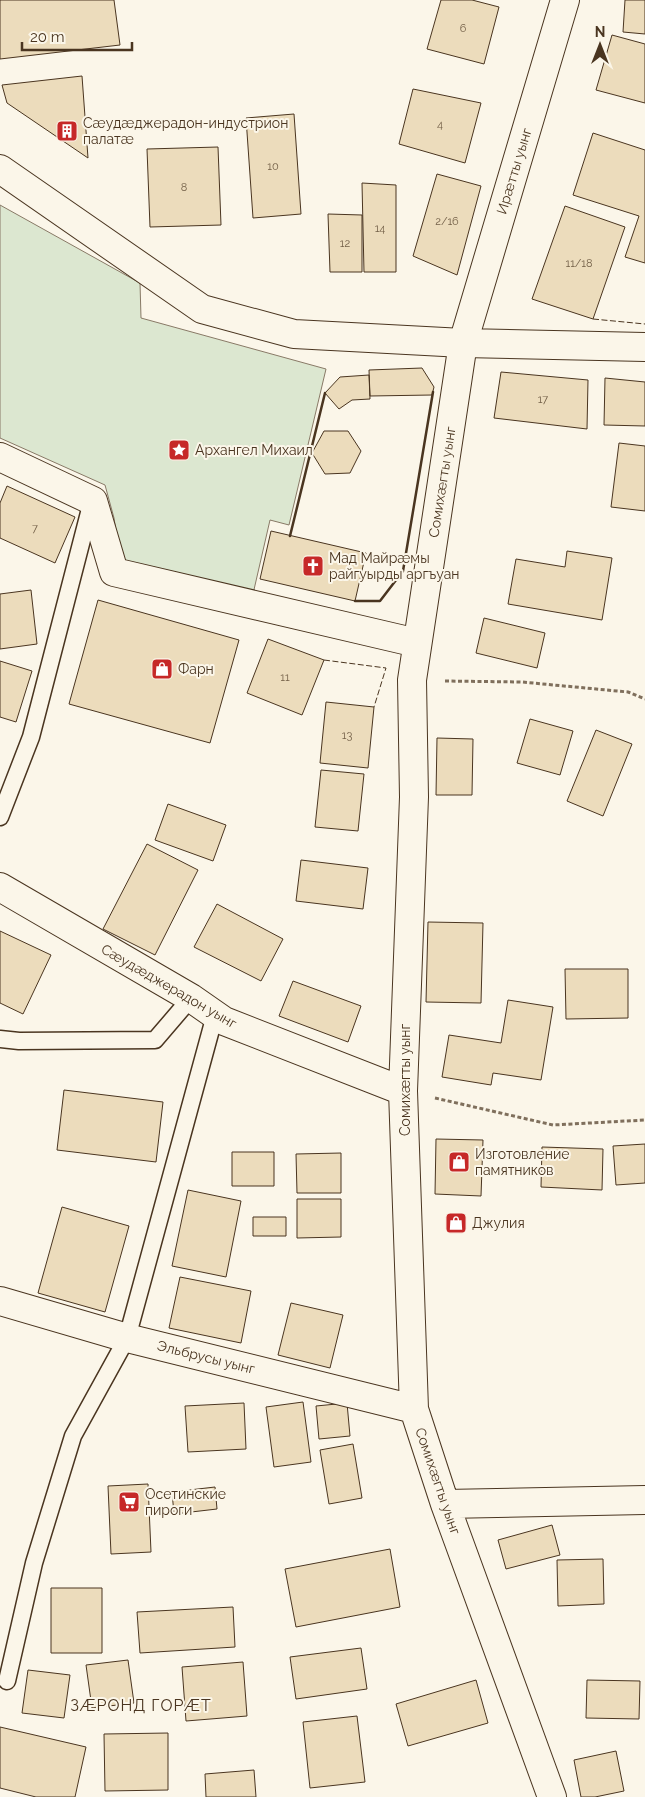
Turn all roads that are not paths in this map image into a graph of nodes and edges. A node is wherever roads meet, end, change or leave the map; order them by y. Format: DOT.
graph roads {
  1 [pos="564,0"];
  2 [pos="0,169"];
  3 [pos="463,343"];
  4 [pos="645,348"];
  5 [pos="0,457"];
  6 [pos="93,501"];
  7 [pos="417,643"];
  8 [pos="0,817"];
  9 [pos="0,887"];
  10 [pos="191,998"];
  11 [pos="215,1014"];
  12 [pos="0,1039"];
  13 [pos="403,1091"];
  14 [pos="0,1301"];
  15 [pos="127,1338"];
  16 [pos="414,1409"];
  17 [pos="645,1500"];
  18 [pos="445,1504"];
  19 [pos="7,1681"];
  20 [pos="546,1796"];
  1 -- 3 [label="street, Ирæтты уынг"];
  2 -- 3 [label="street"];
  3 -- 4 [label="street"];
  3 -- 7 [label="street, Сомихæгты уынг"];
  5 -- 6 [label="street"];
  6 -- 7 [label="street"];
  6 -- 8 [label="lane"];
  7 -- 13 [label="street, Сомихæгты уынг"];
  9 -- 10 [label="street, Сæудæджерадон уынг"];
  10 -- 11 [label="street, Сæудæджерадон уынг"];
  10 -- 12 [label="lane"];
  11 -- 13 [label="street, Сæудæджерадон уынг"];
  11 -- 15 [label="lane"];
  13 -- 16 [label="street, Сомихæгты уынг"];
  14 -- 15 [label="street, Эльбрусы уынг"];
  15 -- 16 [label="street, Эльбрусы уынг"];
  15 -- 19 [label="lane"];
  16 -- 18 [label="street, Сомихæгты уынг"];
  17 -- 18 [label="street"];
  18 -- 20 [label="street, Сомихæгты уынг"];
}
